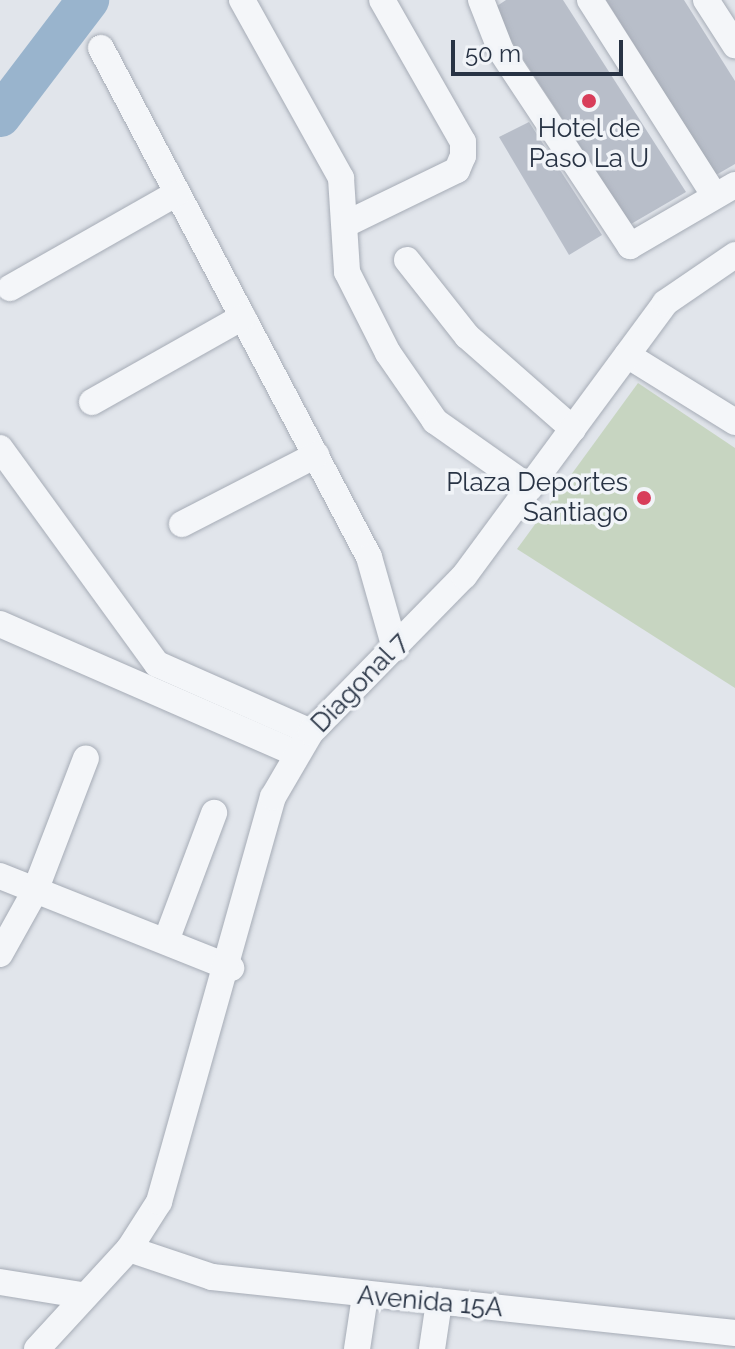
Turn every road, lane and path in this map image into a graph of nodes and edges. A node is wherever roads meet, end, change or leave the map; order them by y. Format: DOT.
graph roads {
  1 [pos="242,0"];
  2 [pos="382,0"];
  3 [pos="481,0"];
  4 [pos="590,0"];
  5 [pos="706,0"];
  6 [pos="735,45"];
  7 [pos="101,48"];
  8 [pos="725,191"];
  9 [pos="177,193"];
  10 [pos="348,223"];
  11 [pos="735,255"];
  12 [pos="407,260"];
  13 [pos="10,288"];
  14 [pos="243,317"];
  15 [pos="627,355"];
  16 [pos="92,402"];
  17 [pos="735,422"];
  18 [pos="573,429"];
  19 [pos="0,448"];
  20 [pos="316,455"];
  21 [pos="530,488"];
  22 [pos="182,524"];
  23 [pos="0,624"];
  24 [pos="395,648"];
  25 [pos="151,675"];
  26 [pos="304,743"];
  27 [pos="86,758"];
  28 [pos="214,813"];
  29 [pos="0,876"];
  30 [pos="35,891"];
  31 [pos="166,941"];
  32 [pos="0,954"];
  33 [pos="231,968"];
  34 [pos="129,1249"];
  35 [pos="0,1282"];
  36 [pos="80,1295"];
  37 [pos="365,1296"];
  38 [pos="439,1302"];
  39 [pos="735,1333"];
  40 [pos="37,1349"];
  41 [pos="357,1349"];
  42 [pos="432,1349"];
  1 -- 10 [label="street"];
  2 -- 10 [label="street"];
  3 -- 8 [label="street"];
  4 -- 8 [label="street"];
  5 -- 6 [label="street"];
  7 -- 9 [label="street"];
  9 -- 13 [label="street"];
  9 -- 14 [label="street"];
  10 -- 21 [label="street"];
  11 -- 15 [label="street, Diagonal 7"];
  12 -- 18 [label="street"];
  14 -- 16 [label="street"];
  14 -- 20 [label="street"];
  15 -- 17 [label="street"];
  15 -- 18 [label="street, Diagonal 7"];
  18 -- 21 [label="street, Diagonal 7"];
  19 -- 25 [label="street"];
  20 -- 22 [label="street"];
  20 -- 24 [label="street"];
  21 -- 24 [label="street, Diagonal 7"];
  23 -- 25 [label="street"];
  24 -- 26 [label="street, Diagonal 7"];
  25 -- 26 [label="street"];
  26 -- 33 [label="street, Diagonal 7"];
  27 -- 30 [label="street"];
  28 -- 31 [label="street"];
  29 -- 30 [label="street"];
  30 -- 31 [label="street"];
  30 -- 32 [label="street"];
  31 -- 33 [label="street"];
  33 -- 34 [label="street, Diagonal 7"];
  34 -- 36 [label="street, Diagonal 7"];
  34 -- 37 [label="street, Avenida 15A"];
  35 -- 36 [label="street"];
  36 -- 40 [label="street, Diagonal 7"];
  37 -- 38 [label="street, Avenida 15A"];
  37 -- 41 [label="street"];
  38 -- 39 [label="street, Avenida 15A"];
  38 -- 42 [label="street"];
}
